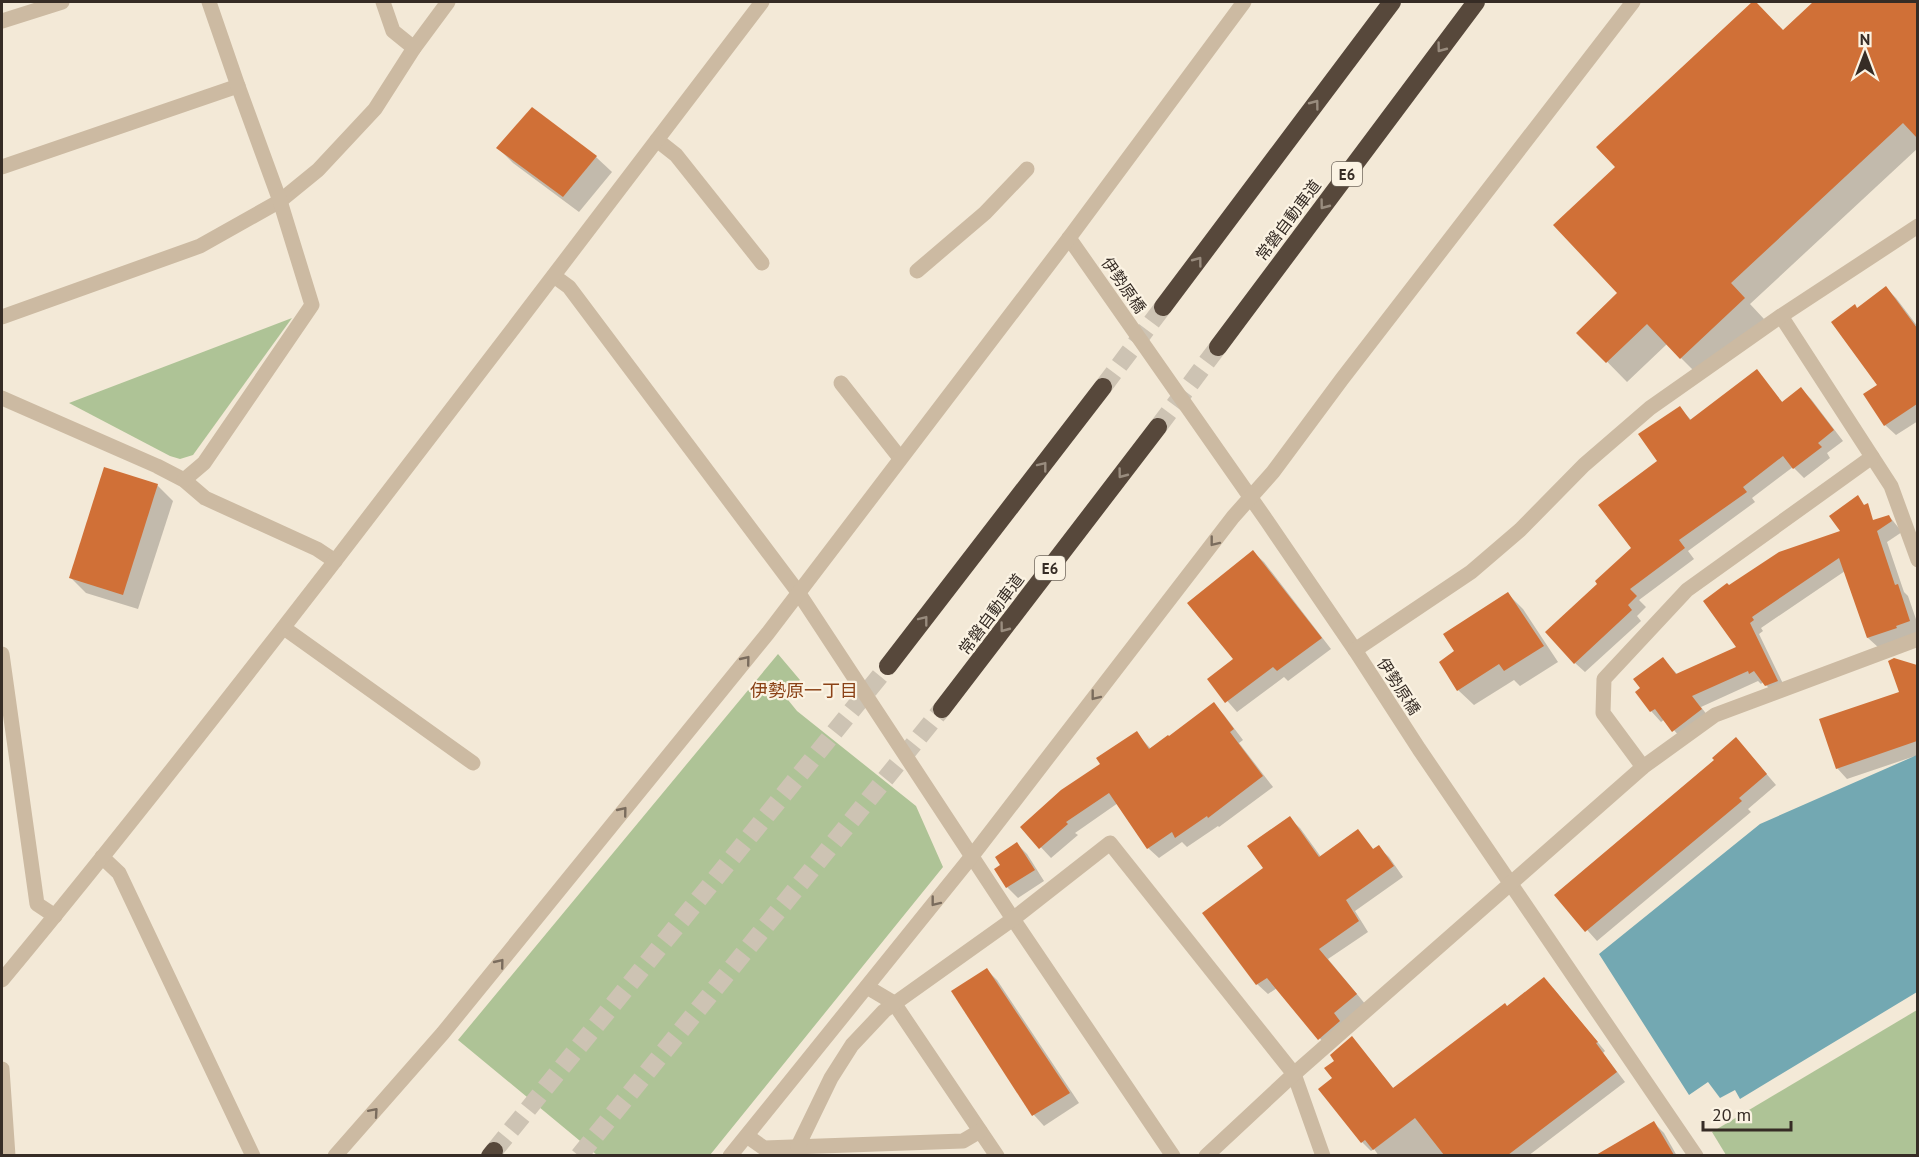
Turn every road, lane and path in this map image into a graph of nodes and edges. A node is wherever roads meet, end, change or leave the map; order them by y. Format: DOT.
graph roads {
  1 [pos="62,2"];
  2 [pos="209,2"];
  3 [pos="382,2"];
  4 [pos="448,2"];
  5 [pos="762,2"];
  6 [pos="1244,2"];
  7 [pos="1392,2"];
  8 [pos="1476,2"];
  9 [pos="1633,2"];
  10 [pos="2,21"];
  11 [pos="414,48"];
  12 [pos="238,86"];
  13 [pos="657,140"];
  14 [pos="2,167"];
  15 [pos="1027,169"];
  16 [pos="280,201"];
  17 [pos="1917,226"];
  18 [pos="1069,238"];
  19 [pos="762,263"];
  20 [pos="917,272"];
  21 [pos="555,276"];
  22 [pos="1163,308"];
  23 [pos="1781,316"];
  24 [pos="2,317"];
  25 [pos="1218,347"];
  26 [pos="841,383"];
  27 [pos="1103,387"];
  28 [pos="2,398"];
  29 [pos="1158,427"];
  30 [pos="1872,457"];
  31 [pos="900,458"];
  32 [pos="184,480"];
  33 [pos="1251,496"];
  34 [pos="1917,560"];
  35 [pos="335,561"];
  36 [pos="798,592"];
  37 [pos="284,628"];
  38 [pos="1917,639"];
  39 [pos="1355,650"];
  40 [pos="2,654"];
  41 [pos="888,666"];
  42 [pos="942,709"];
  43 [pos="473,763"];
  44 [pos="1643,767"];
  45 [pos="972,856"];
  46 [pos="102,857"];
  47 [pos="1511,883"];
  48 [pos="55,916"];
  49 [pos="1013,919"];
  50 [pos="2,980"];
  51 [pos="867,987"];
  52 [pos="894,1003"];
  53 [pos="2,1069"];
  54 [pos="1294,1074"];
  55 [pos="980,1131"];
  56 [pos="747,1136"];
  57 [pos="798,1146"];
  58 [pos="8,1155"];
  59 [pos="253,1155"];
  60 [pos="335,1155"];
  61 [pos="730,1155"];
  62 [pos="997,1155"];
  63 [pos="1173,1155"];
  64 [pos="1206,1155"];
  65 [pos="1323,1155"];
  66 [pos="1696,1155"];
  1 -- 10 [label="street"];
  2 -- 12 [label="street"];
  3 -- 11 [label="street"];
  4 -- 11 [label="street"];
  5 -- 13 [label="street"];
  6 -- 18 [label="street"];
  22 -- 7 [label="highway, one-way"];
  8 -- 25 [label="highway, 常磐自動車道 / E6, one-way"];
  9 -- 33 [label="street"];
  11 -- 16 [label="street"];
  12 -- 14 [label="street"];
  12 -- 16 [label="street"];
  13 -- 19 [label="street"];
  13 -- 21 [label="street"];
  15 -- 20 [label="street"];
  16 -- 24 [label="street"];
  16 -- 32 [label="street"];
  17 -- 23 [label="street"];
  18 -- 31 [label="street"];
  18 -- 33 [label="street, 伊勢原橋"];
  21 -- 35 [label="street"];
  21 -- 36 [label="street"];
  23 -- 30 [label="street"];
  23 -- 39 [label="street"];
  26 -- 31 [label="street"];
  41 -- 27 [label="highway, one-way"];
  28 -- 32 [label="street"];
  29 -- 42 [label="highway, 常磐自動車道 / E6, one-way"];
  30 -- 34 [label="street"];
  30 -- 44 [label="street"];
  31 -- 36 [label="street"];
  32 -- 35 [label="street"];
  33 -- 39 [label="street, 伊勢原橋"];
  33 -- 45 [label="street, one-way"];
  35 -- 37 [label="street"];
  36 -- 45 [label="street"];
  60 -- 36 [label="street, one-way"];
  37 -- 43 [label="street"];
  37 -- 46 [label="street"];
  38 -- 44 [label="street"];
  39 -- 47 [label="street, 伊勢原橋"];
  40 -- 48 [label="street"];
  44 -- 47 [label="street"];
  45 -- 49 [label="street"];
  45 -- 51 [label="street, one-way"];
  46 -- 48 [label="street"];
  46 -- 59 [label="street"];
  47 -- 54 [label="street"];
  47 -- 66 [label="street, 伊勢原橋"];
  48 -- 50 [label="street"];
  49 -- 52 [label="street"];
  49 -- 54 [label="street"];
  49 -- 63 [label="street"];
  51 -- 52 [label="street"];
  51 -- 56 [label="street"];
  52 -- 55 [label="street"];
  52 -- 57 [label="street"];
  53 -- 58 [label="street"];
  54 -- 64 [label="street"];
  54 -- 65 [label="street"];
  55 -- 57 [label="street"];
  55 -- 62 [label="street"];
  56 -- 57 [label="street"];
  56 -- 61 [label="street"];
}
